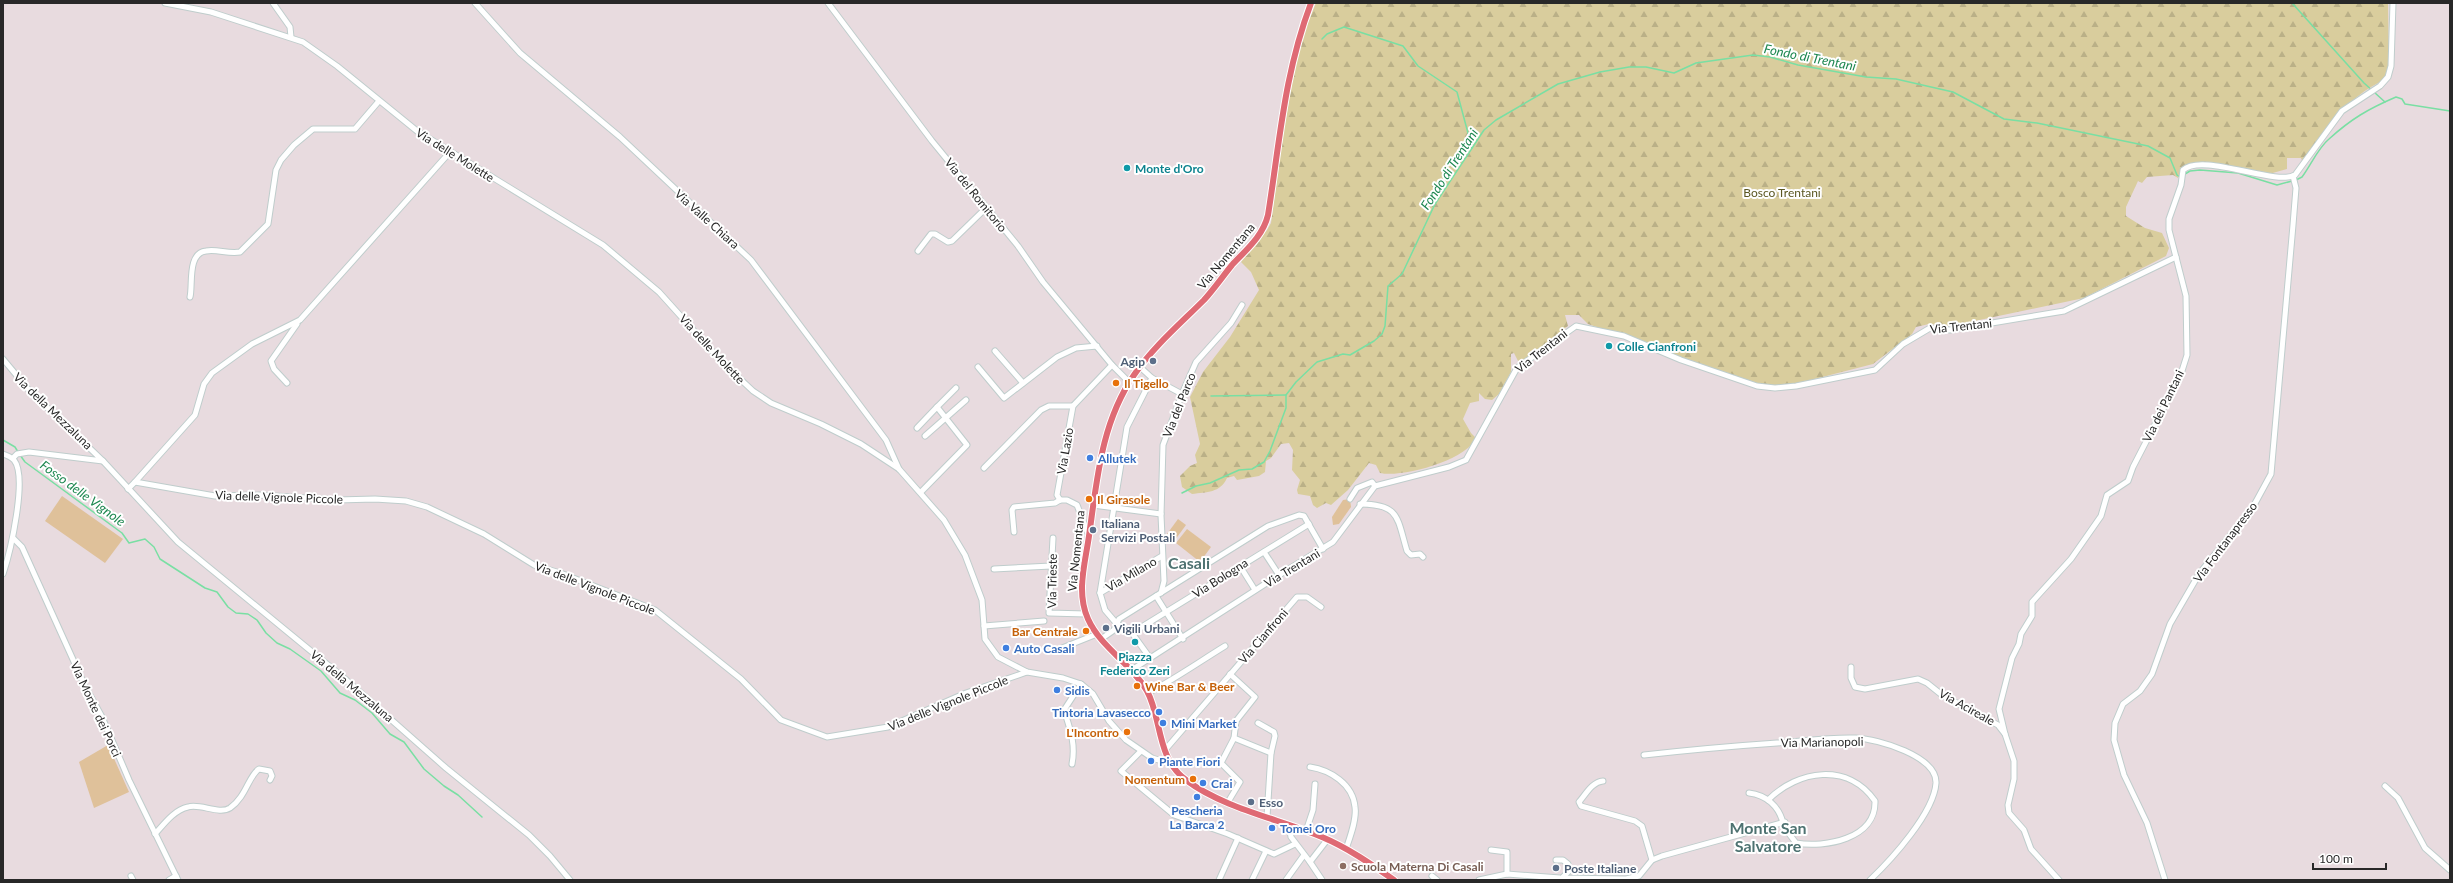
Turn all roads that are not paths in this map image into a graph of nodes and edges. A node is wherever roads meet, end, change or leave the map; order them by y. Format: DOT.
graph roads {
  1 [pos="165,3"];
  2 [pos="273,3"];
  3 [pos="475,3"];
  4 [pos="828,3"];
  5 [pos="1311,3"];
  6 [pos="2393,3"];
  7 [pos="291,37"];
  8 [pos="379,101"];
  9 [pos="450,152"];
  10 [pos="2294,179"];
  11 [pos="986,208"];
  12 [pos="918,250"];
  13 [pos="2176,257"];
  14 [pos="190,297"];
  15 [pos="1242,305"];
  16 [pos="302,317"];
  17 [pos="1097,346"];
  18 [pos="995,350"];
  19 [pos="3,359"];
  20 [pos="1112,365"];
  21 [pos="978,367"];
  22 [pos="1140,367"];
  23 [pos="1152,378"];
  24 [pos="1129,382"];
  25 [pos="287,383"];
  26 [pos="1023,383"];
  27 [pos="956,388"];
  28 [pos="1182,394"];
  29 [pos="966,400"];
  30 [pos="1074,406"];
  31 [pos="937,407"];
  32 [pos="946,418"];
  33 [pos="917,428"];
  34 [pos="926,436"];
  35 [pos="3,454"];
  36 [pos="13,458"];
  37 [pos="104,461"];
  38 [pos="984,468"];
  39 [pos="899,469"];
  40 [pos="134,482"];
  41 [pos="1376,486"];
  42 [pos="128,489"];
  43 [pos="921,492"];
  44 [pos="1350,499"];
  45 [pos="1060,500"];
  46 [pos="1360,504"];
  47 [pos="1093,505"];
  48 [pos="1113,508"];
  49 [pos="1161,514"];
  50 [pos="1309,524"];
  51 [pos="1014,532"];
  52 [pos="1089,536"];
  53 [pos="13,538"];
  54 [pos="1052,538"];
  55 [pos="1324,549"];
  56 [pos="1264,552"];
  57 [pos="1162,556"];
  58 [pos="1423,557"];
  59 [pos="1051,566"];
  60 [pos="1240,566"];
  61 [pos="994,569"];
  62 [pos="3,574"];
  63 [pos="1279,575"];
  64 [pos="1255,590"];
  65 [pos="1100,593"];
  66 [pos="1161,593"];
  67 [pos="1156,596"];
  68 [pos="1321,607"];
  69 [pos="1166,612"];
  70 [pos="1086,614"];
  71 [pos="1044,621"];
  72 [pos="1117,624"];
  73 [pos="984,626"];
  74 [pos="1132,633"];
  75 [pos="1097,634"];
  76 [pos="1101,639"];
  77 [pos="1183,639"];
  78 [pos="1226,646"];
  79 [pos="1062,648"];
  80 [pos="1150,658"];
  81 [pos="1851,667"];
  82 [pos="1130,671"];
  83 [pos="1027,672"];
  84 [pos="1230,674"];
  85 [pos="1081,684"];
  86 [pos="1148,693"];
  87 [pos="1258,723"];
  88 [pos="2005,734"];
  89 [pos="1234,738"];
  90 [pos="1165,750"];
  91 [pos="1142,751"];
  92 [pos="1271,753"];
  93 [pos="1644,755"];
  94 [pos="1072,764"];
  95 [pos="1173,764"];
  96 [pos="1310,766"];
  97 [pos="270,780"];
  98 [pos="1603,781"];
  99 [pos="1315,784"];
  100 [pos="2386,786"];
  101 [pos="1749,793"];
  102 [pos="1768,800"];
  103 [pos="1228,802"];
  104 [pos="1267,817"];
  105 [pos="1783,823"];
  106 [pos="1289,825"];
  107 [pos="1306,831"];
  108 [pos="155,834"];
  109 [pos="1238,838"];
  110 [pos="1327,840"];
  111 [pos="1296,844"];
  112 [pos="1346,849"];
  113 [pos="1490,850"];
  114 [pos="1266,851"];
  115 [pos="1304,855"];
  116 [pos="1556,860"];
  117 [pos="1652,860"];
  118 [pos="1310,861"];
  119 [pos="2450,870"];
  120 [pos="1507,874"];
  121 [pos="1432,876"];
  122 [pos="177,878"];
  123 [pos="1560,878"];
  124 [pos="169,880"];
  125 [pos="570,880"];
  126 [pos="1219,880"];
  127 [pos="1252,880"];
  128 [pos="1286,880"];
  129 [pos="1322,880"];
  130 [pos="1394,880"];
  131 [pos="1437,880"];
  132 [pos="1479,880"];
  133 [pos="1870,880"];
  134 [pos="2059,880"];
  135 [pos="2165,880"];
  1 -- 7 [label="street, Via delle Molette"];
  2 -- 7 [label="street"];
  3 -- 39 [label="street, Via Valle Chiara"];
  4 -- 11 [label="street, Via del Romitorio"];
  5 -- 22 [label="main road, Via Nomentana"];
  6 -- 10 [label="street"];
  7 -- 8 [label="street, Via delle Molette"];
  8 -- 9 [label="street, Via delle Molette"];
  8 -- 14 [label="street"];
  9 -- 16 [label="street"];
  9 -- 39 [label="street, Via delle Molette"];
  10 -- 13 [label="street, Via dei Pantani"];
  10 -- 135 [label="street, Via Fontanapresso"];
  11 -- 12 [label="street"];
  11 -- 17 [label="street, Via del Romitorio"];
  13 -- 41 [label="street, Via Trentani"];
  13 -- 88 [label="street, Via dei Pantani"];
  15 -- 28 [label="street, Via del Parco"];
  16 -- 25 [label="street"];
  16 -- 40 [label="street"];
  17 -- 20 [label="street, Via del Romitorio"];
  17 -- 26 [label="street"];
  18 -- 26 [label="street"];
  19 -- 37 [label="street, Via della Mezzaluna"];
  20 -- 24 [label="street, Via del Romitorio"];
  20 -- 30 [label="street"];
  21 -- 26 [label="street"];
  22 -- 23 [label="street"];
  22 -- 24 [label="main road, Via Nomentana"];
  23 -- 28 [label="street"];
  23 -- 48 [label="street"];
  24 -- 47 [label="main road, Via Nomentana"];
  27 -- 31 [label="street"];
  28 -- 49 [label="street, Via del Parco"];
  29 -- 32 [label="street"];
  30 -- 38 [label="street"];
  30 -- 45 [label="street, Via Lazio"];
  31 -- 32 [label="street"];
  31 -- 33 [label="street"];
  32 -- 34 [label="street"];
  32 -- 43 [label="street"];
  35 -- 36 [label="street"];
  36 -- 37 [label="street, Via della Mezzaluna"];
  36 -- 53 [label="street"];
  37 -- 42 [label="street, Via della Mezzaluna"];
  39 -- 43 [label="street, Via delle Molette"];
  40 -- 42 [label="street"];
  40 -- 83 [label="street, Via delle Vignole Piccole"];
  41 -- 44 [label="street"];
  41 -- 46 [label="street, Via Trentani"];
  42 -- 125 [label="street, Via della Mezzaluna"];
  43 -- 73 [label="street, Via delle Molette"];
  45 -- 51 [label="street"];
  45 -- 52 [label="street"];
  46 -- 55 [label="street, Via Trentani"];
  46 -- 58 [label="street"];
  47 -- 48 [label="street"];
  47 -- 52 [label="main road, Via Nomentana"];
  48 -- 49 [label="street"];
  48 -- 65 [label="street"];
  49 -- 57 [label="street, Via del Parco"];
  50 -- 55 [label="street"];
  50 -- 56 [label="street, Via Bologna"];
  50 -- 66 [label="street"];
  52 -- 70 [label="main road, Via Nomentana"];
  53 -- 62 [label="street"];
  53 -- 108 [label="street, Via Monte dei Porci"];
  54 -- 59 [label="street, Via Trieste"];
  55 -- 63 [label="street, Via Trentani"];
  56 -- 60 [label="street, Via Bologna"];
  56 -- 63 [label="street"];
  57 -- 65 [label="street, Via Milano"];
  57 -- 66 [label="street, Via del Parco"];
  59 -- 61 [label="street"];
  59 -- 70 [label="street, Via Trieste"];
  60 -- 64 [label="street"];
  60 -- 69 [label="street, Via Bologna"];
  63 -- 64 [label="street, Via Trentani"];
  64 -- 77 [label="street, Via Trentani"];
  65 -- 72 [label="street"];
  66 -- 67 [label="street"];
  67 -- 69 [label="street"];
  67 -- 72 [label="street"];
  68 -- 84 [label="street, Via Cianfroni"];
  69 -- 74 [label="street, Via Bologna"];
  69 -- 77 [label="street"];
  70 -- 75 [label="main road, Via Nomentana"];
  71 -- 73 [label="street"];
  72 -- 74 [label="street"];
  72 -- 76 [label="street"];
  73 -- 83 [label="street, Via delle Molette"];
  74 -- 80 [label="street"];
  75 -- 76 [label="main road, Via Nomentana"];
  75 -- 79 [label="street"];
  76 -- 82 [label="main road, Via Nomentana"];
  77 -- 80 [label="street, Via Trentani"];
  78 -- 86 [label="street"];
  80 -- 82 [label="street, Via Trentani"];
  81 -- 88 [label="street, Via Acireale"];
  82 -- 86 [label="main road, Via Nomentana"];
  83 -- 85 [label="street, Via delle Molette"];
  84 -- 89 [label="street"];
  84 -- 90 [label="street, Via Cianfroni"];
  85 -- 91 [label="street, Via delle Molette"];
  85 -- 94 [label="street"];
  86 -- 90 [label="main road, Via Nomentana"];
  87 -- 92 [label="street"];
  88 -- 134 [label="street, Via Acireale"];
  89 -- 92 [label="street"];
  89 -- 103 [label="street"];
  90 -- 95 [label="main road, Via Nomentana"];
  91 -- 95 [label="street, Via delle Molette"];
  91 -- 109 [label="street"];
  92 -- 104 [label="street"];
  93 -- 133 [label="street, Via Marianopoli"];
  95 -- 103 [label="main road, Via Nomentana"];
  96 -- 112 [label="street"];
  97 -- 108 [label="street"];
  98 -- 117 [label="street"];
  99 -- 107 [label="street"];
  100 -- 119 [label="street"];
  101 -- 102 [label="street"];
  102 -- 105 [label="street"];
  102 -- 105 [label="street"];
  103 -- 104 [label="main road, Via Nomentana"];
  104 -- 106 [label="main road, Via Nomentana"];
  105 -- 117 [label="street"];
  106 -- 107 [label="main road, Via Nomentana"];
  106 -- 111 [label="street"];
  107 -- 110 [label="main road, Via Nomentana"];
  108 -- 122 [label="street, Via Monte dei Porci"];
  109 -- 114 [label="street"];
  109 -- 126 [label="street"];
  110 -- 112 [label="main road, Via Nomentana"];
  110 -- 118 [label="street"];
  111 -- 114 [label="street"];
  111 -- 115 [label="street"];
  112 -- 130 [label="main road, Via Nomentana"];
  113 -- 120 [label="street"];
  114 -- 127 [label="street"];
  115 -- 118 [label="street"];
  115 -- 128 [label="street"];
  116 -- 123 [label="street"];
  117 -- 123 [label="street"];
  118 -- 129 [label="street"];
  120 -- 123 [label="street"];
  120 -- 132 [label="street"];
  121 -- 131 [label="street"];
  122 -- 124 [label="street"];
}
